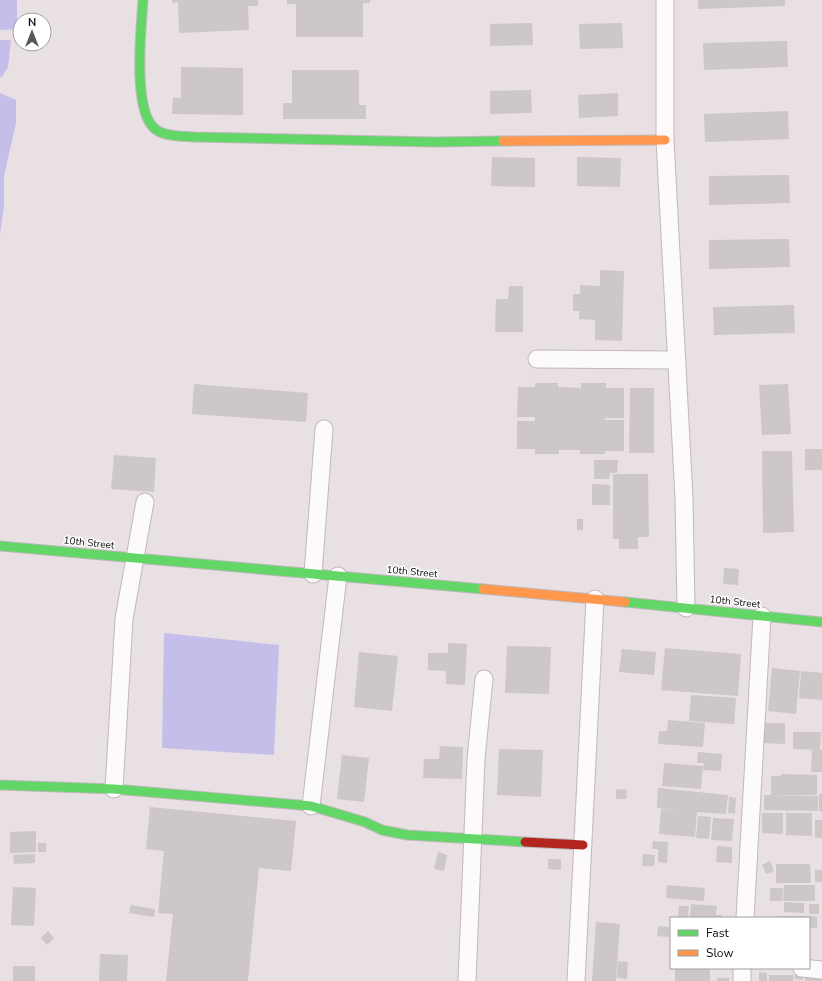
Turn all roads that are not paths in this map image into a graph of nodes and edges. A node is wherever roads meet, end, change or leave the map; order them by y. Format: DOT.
graph roads {
  1 [pos="143,0"];
  2 [pos="665,0"];
  3 [pos="665,140"];
  4 [pos="537,359"];
  5 [pos="676,360"];
  6 [pos="324,429"];
  7 [pos="145,502"];
  8 [pos="0,546"];
  9 [pos="134,559"];
  10 [pos="313,574"];
  11 [pos="338,576"];
  12 [pos="594,600"];
  13 [pos="686,608"];
  14 [pos="762,616"];
  15 [pos="822,622"];
  16 [pos="484,679"];
  17 [pos="0,785"];
  18 [pos="114,790"];
  19 [pos="311,806"];
  20 [pos="472,840"];
  21 [pos="583,845"];
  22 [pos="745,917"];
  23 [pos="742,969"];
  24 [pos="810,969"];
  25 [pos="822,970"];
  26 [pos="467,981"];
  27 [pos="576,981"];
  28 [pos="742,981"];
  1 -- 3 [label="street"];
  2 -- 3 [label="street"];
  3 -- 5 [label="street"];
  4 -- 5 [label="street"];
  5 -- 13 [label="street"];
  6 -- 10 [label="street"];
  7 -- 9 [label="street"];
  8 -- 9 [label="street, 10th Street"];
  9 -- 10 [label="street, 10th Street"];
  9 -- 18 [label="street"];
  10 -- 11 [label="street, 10th Street"];
  11 -- 12 [label="street, 10th Street"];
  11 -- 19 [label="street"];
  12 -- 13 [label="street, 10th Street"];
  12 -- 21 [label="street"];
  13 -- 14 [label="street, 10th Street"];
  14 -- 15 [label="street, 10th Street"];
  14 -- 22 [label="street"];
  16 -- 20 [label="street"];
  17 -- 18 [label="street"];
  18 -- 19 [label="street"];
  19 -- 20 [label="street"];
  20 -- 21 [label="street"];
  20 -- 26 [label="street"];
  21 -- 27 [label="street"];
  23 -- 28 [label="street"];
  24 -- 25 [label="street"];
}
